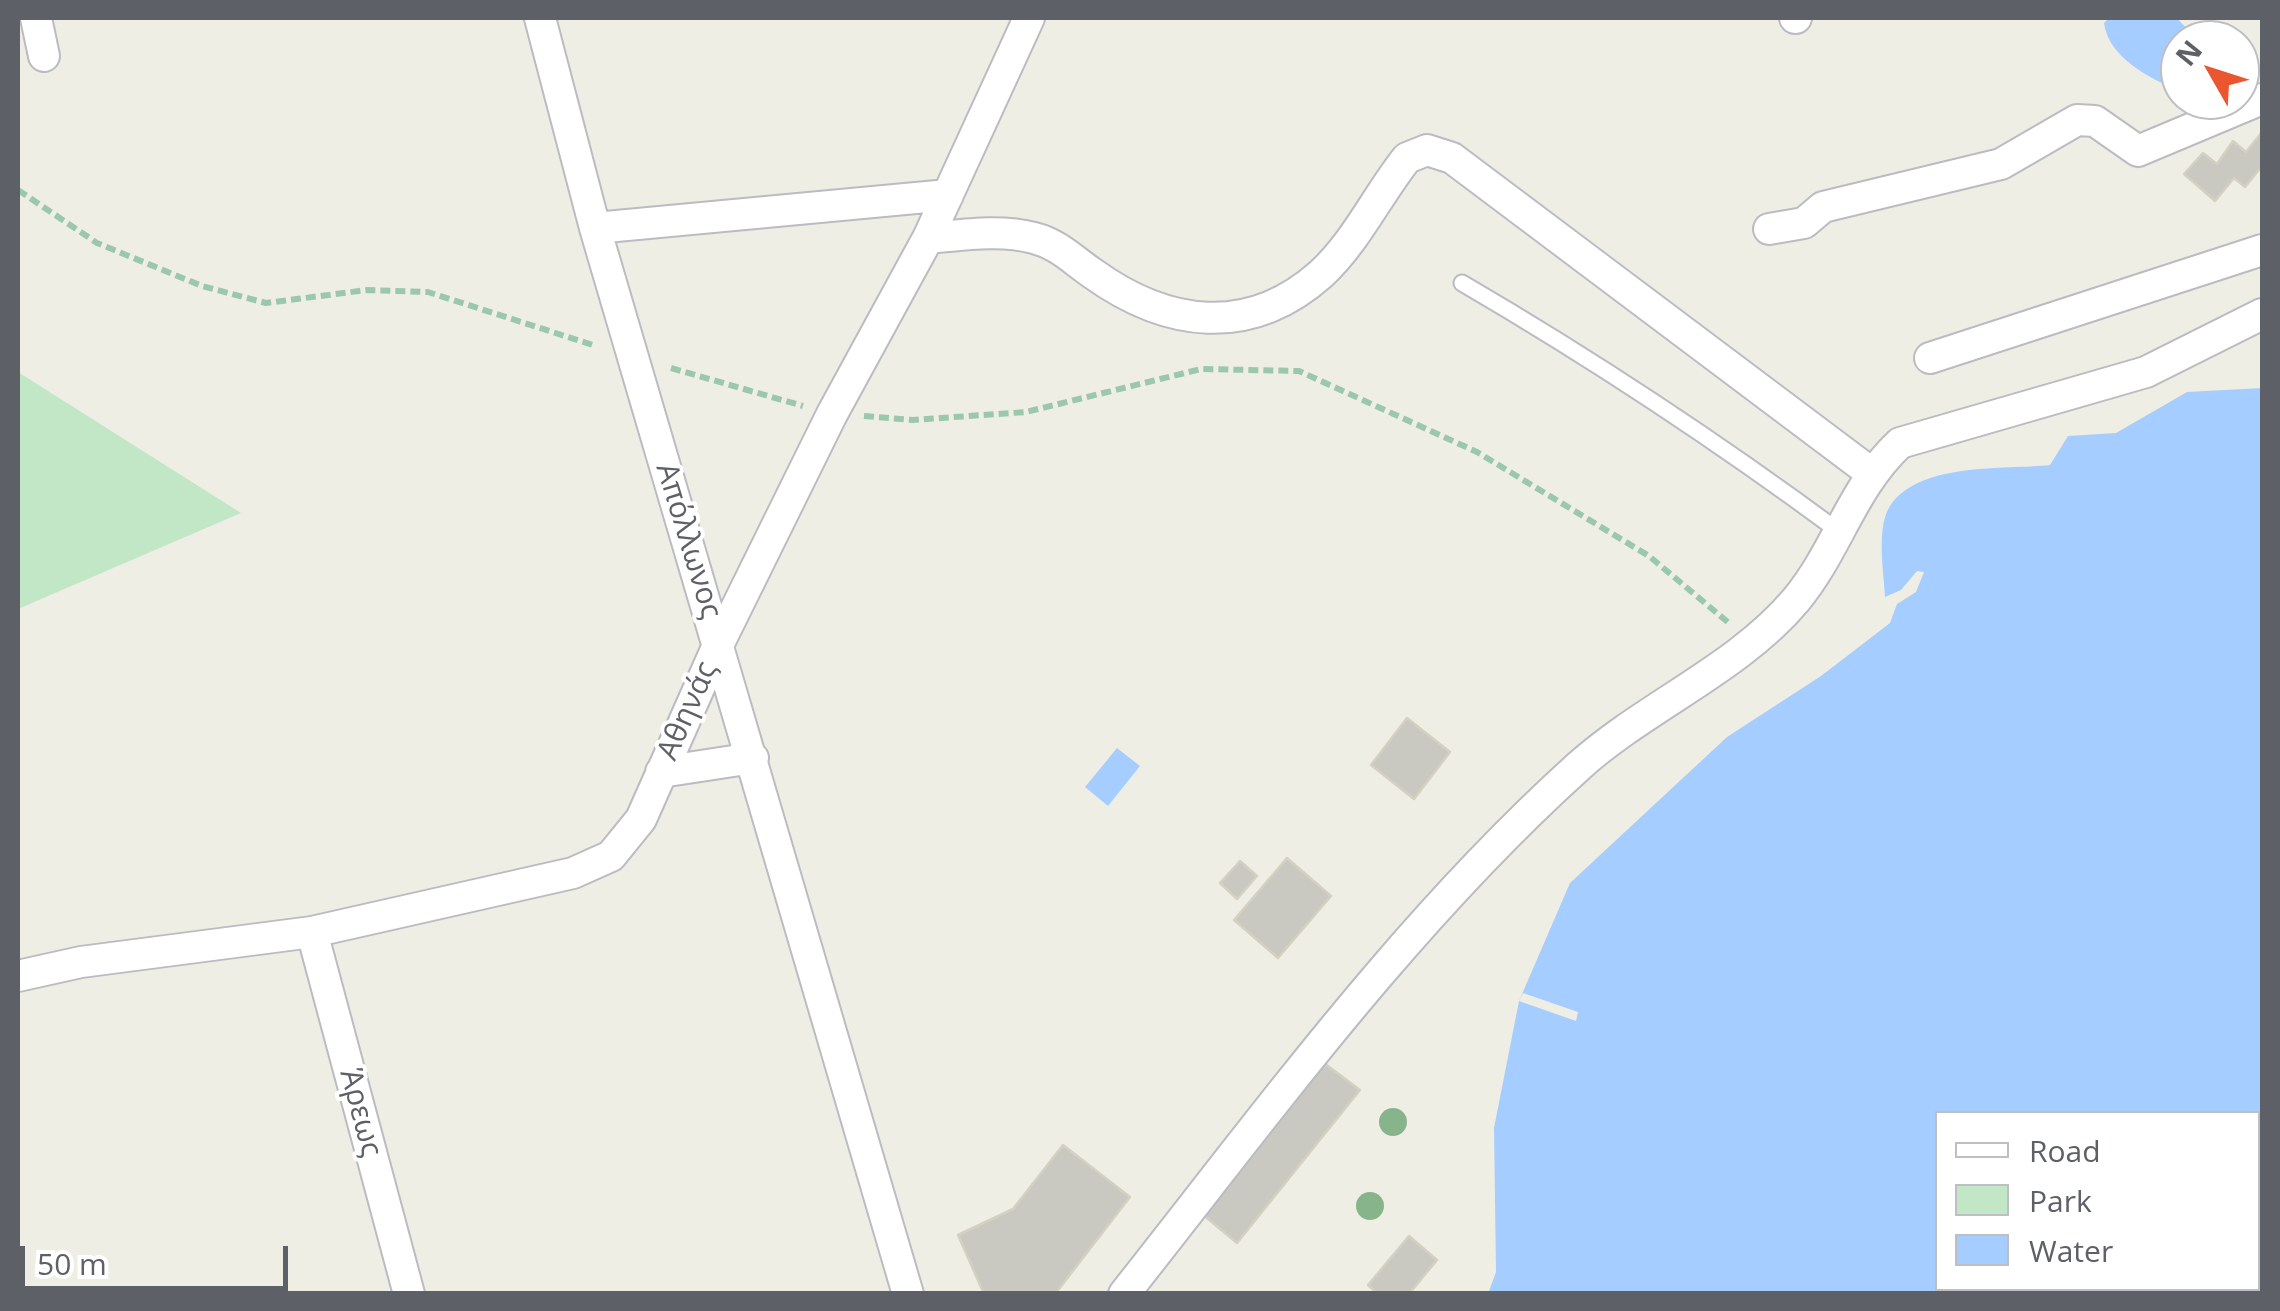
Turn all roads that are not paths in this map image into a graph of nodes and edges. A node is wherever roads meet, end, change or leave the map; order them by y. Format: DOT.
graph roads {
  1 [pos="36,18"];
  2 [pos="540,18"];
  3 [pos="1029,18"];
  4 [pos="44,56"];
  5 [pos="2262,99"];
  6 [pos="948,196"];
  7 [pos="595,228"];
  8 [pos="1770,228"];
  9 [pos="928,238"];
  10 [pos="2262,250"];
  11 [pos="1462,283"];
  12 [pos="2262,314"];
  13 [pos="1930,358"];
  14 [pos="1870,472"];
  15 [pos="1840,533"];
  16 [pos="719,643"];
  17 [pos="753,758"];
  18 [pos="661,772"];
  19 [pos="312,932"];
  20 [pos="18,976"];
  21 [pos="409,1294"];
  22 [pos="908,1294"];
  23 [pos="1124,1294"];
  1 -- 4 [label="street"];
  2 -- 7 [label="street, Απόλλωνος"];
  3 -- 6 [label="street, Αθηνάς"];
  5 -- 8 [label="street"];
  6 -- 7 [label="street"];
  6 -- 9 [label="street, Αθηνάς"];
  7 -- 16 [label="street, Απόλλωνος"];
  9 -- 14 [label="street"];
  9 -- 16 [label="street, Αθηνάς"];
  10 -- 13 [label="street"];
  11 -- 15 [label="lane"];
  12 -- 14 [label="street"];
  14 -- 15 [label="street"];
  15 -- 23 [label="street"];
  16 -- 17 [label="street, Απόλλωνος"];
  16 -- 18 [label="street, Αθηνάς"];
  17 -- 18 [label="street"];
  17 -- 22 [label="street, Απόλλωνος"];
  18 -- 19 [label="street, Αθηνάς"];
  19 -- 20 [label="street, Αθηνάς"];
  19 -- 21 [label="street, Άρεως"];
}
